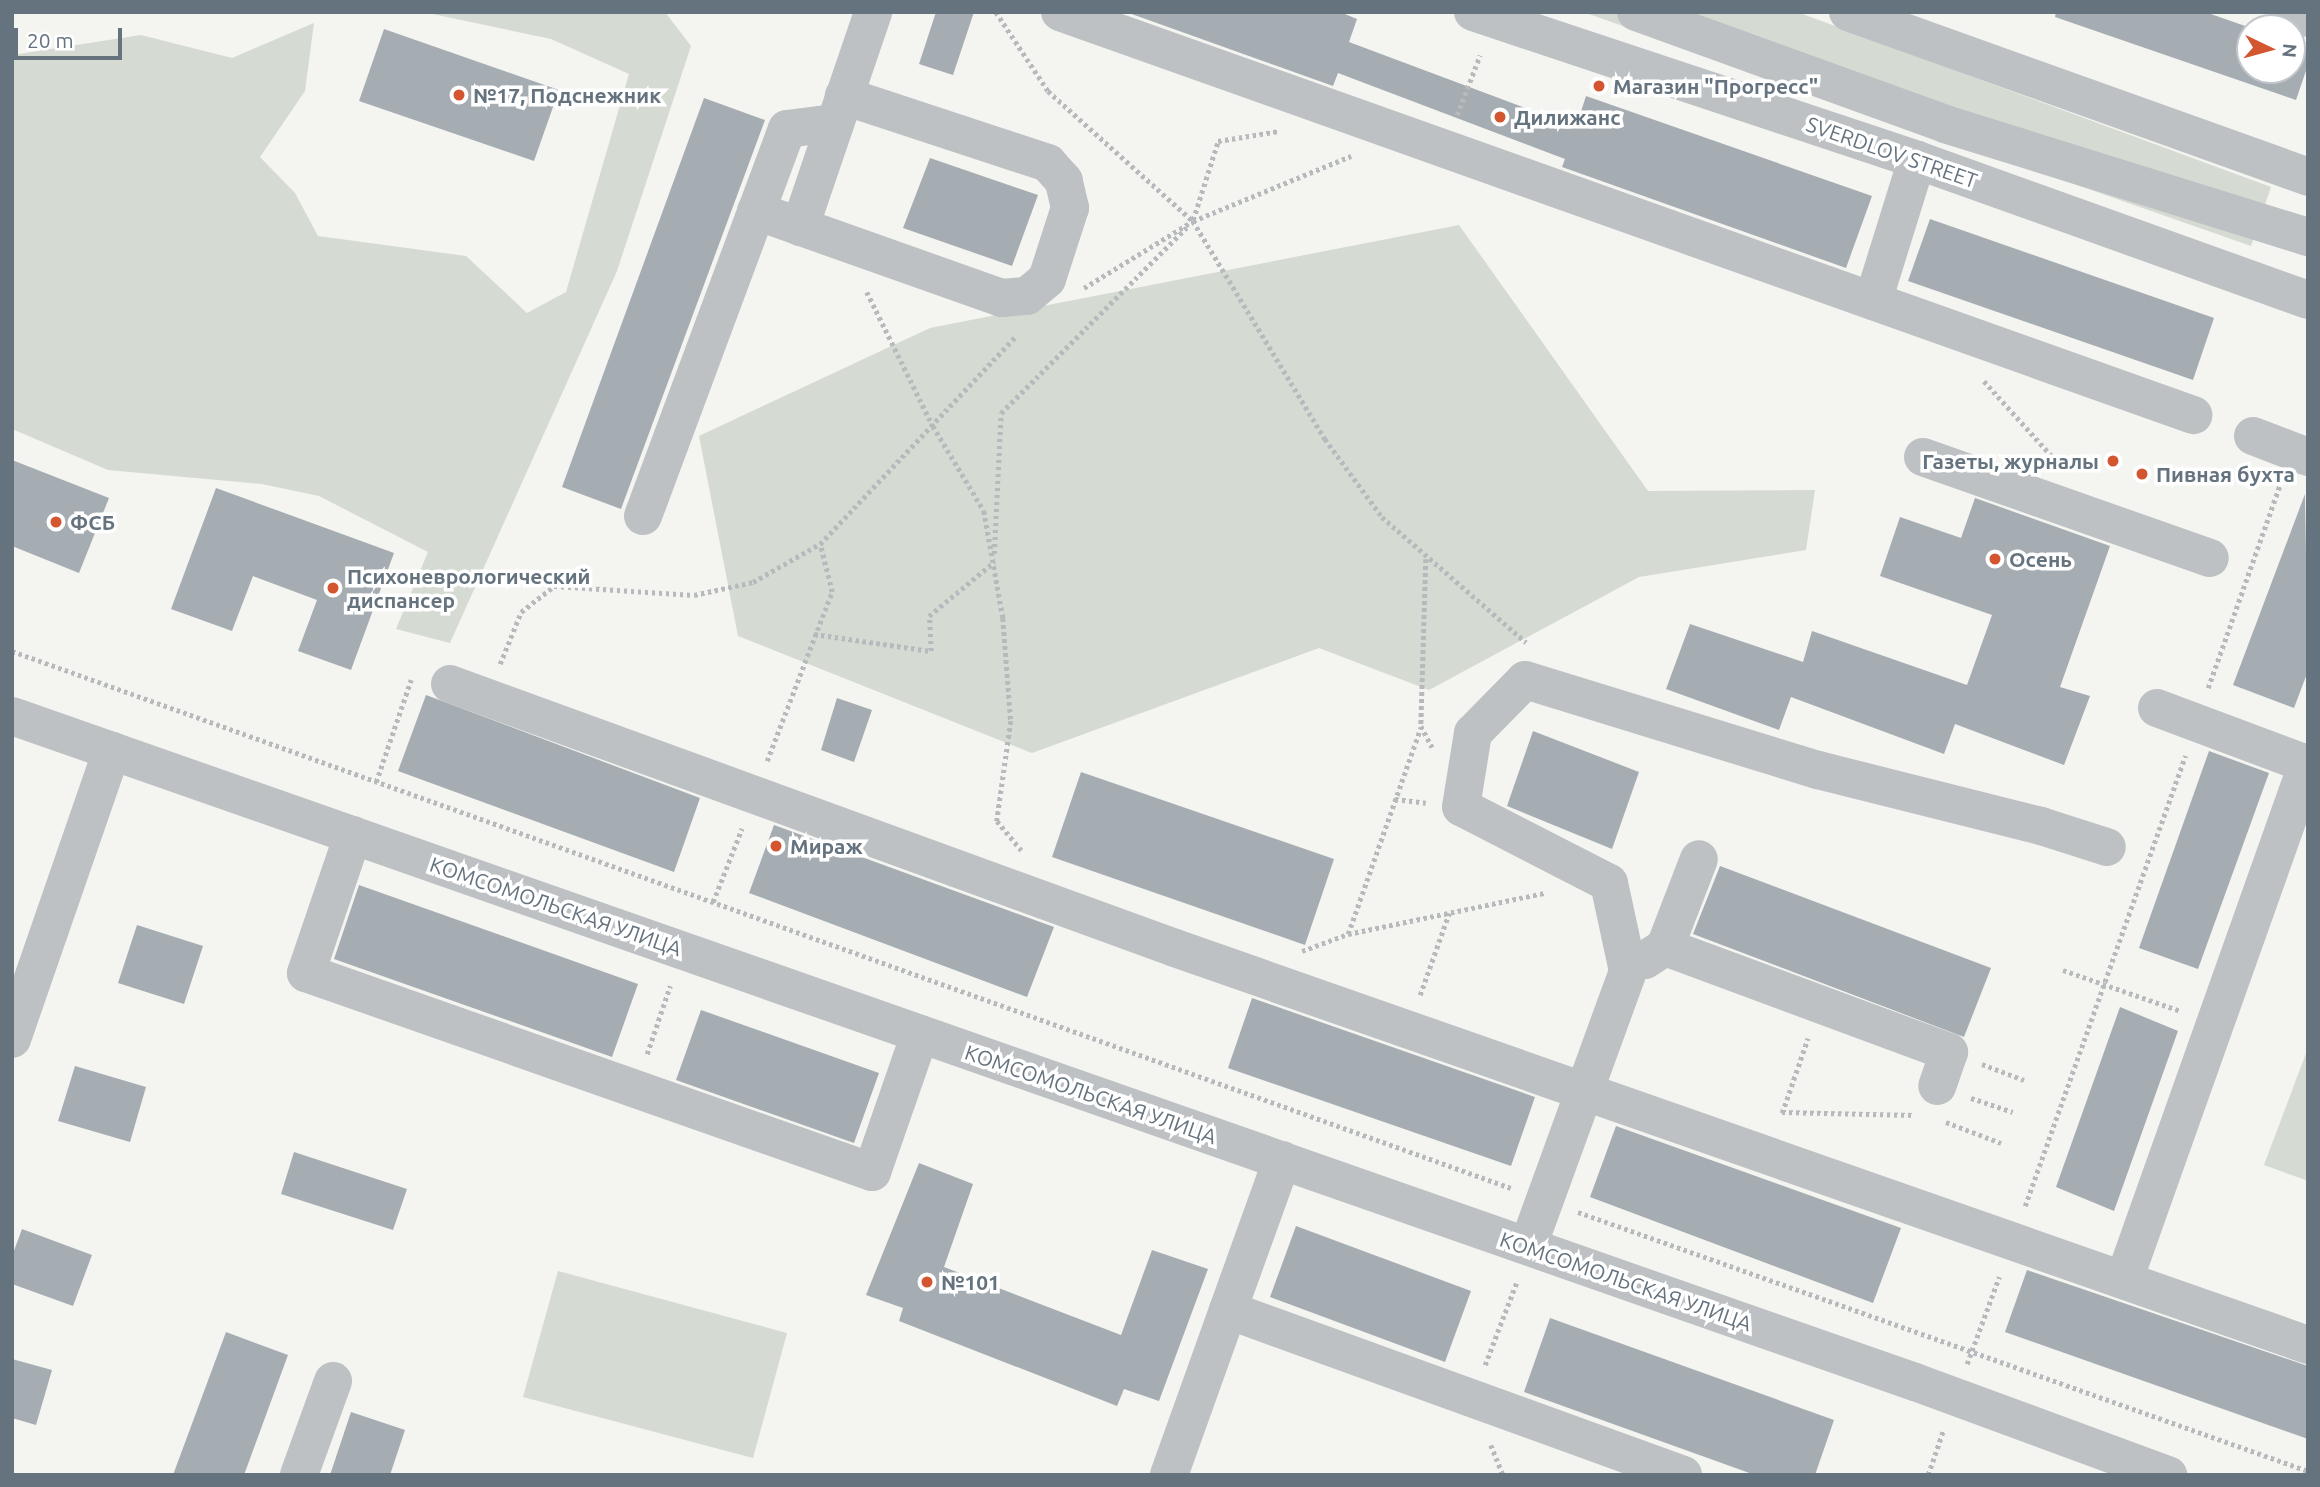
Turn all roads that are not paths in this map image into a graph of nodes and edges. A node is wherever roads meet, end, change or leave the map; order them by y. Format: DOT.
graph roads {
  1 [pos="873,12"];
  2 [pos="1060,12"];
  3 [pos="1473,12"];
  4 [pos="1636,12"];
  5 [pos="1849,12"];
  6 [pos="2293,12"];
  7 [pos="2308,18"];
  8 [pos="839,109"];
  9 [pos="1917,160"];
  10 [pos="2308,177"];
  11 [pos="756,211"];
  12 [pos="800,227"];
  13 [pos="2308,237"];
  14 [pos="2308,300"];
  15 [pos="1873,301"];
  16 [pos="2193,415"];
  17 [pos="2253,436"];
  18 [pos="2300,454"];
  19 [pos="1923,457"];
  20 [pos="643,516"];
  21 [pos="2210,558"];
  22 [pos="450,684"];
  23 [pos="2157,708"];
  24 [pos="12,716"];
  25 [pos="112,751"];
  26 [pos="2308,763"];
  27 [pos="353,835"];
  28 [pos="2107,848"];
  29 [pos="1699,859"];
  30 [pos="1665,947"];
  31 [pos="1628,971"];
  32 [pos="920,1034"];
  33 [pos="12,1039"];
  34 [pos="1584,1090"];
  35 [pos="1942,1104"];
  36 [pos="1282,1160"];
  37 [pos="1528,1246"];
  38 [pos="2124,1280"];
  39 [pos="1228,1310"];
  40 [pos="2308,1345"];
  41 [pos="333,1381"];
  42 [pos="299,1475"];
  43 [pos="1168,1475"];
  44 [pos="1683,1475"];
  45 [pos="2168,1475"];
  1 -- 8 [label="street"];
  2 -- 15 [label="street"];
  3 -- 9 [label="street, SVERDLOV STREET"];
  4 -- 13 [label="street"];
  5 -- 10 [label="street"];
  6 -- 7 [label="street"];
  8 -- 11 [label="street"];
  8 -- 12 [label="street"];
  8 -- 12 [label="street"];
  9 -- 14 [label="street, SVERDLOV STREET"];
  9 -- 15 [label="street"];
  11 -- 12 [label="street"];
  11 -- 20 [label="street"];
  15 -- 16 [label="street"];
  17 -- 18 [label="street"];
  19 -- 21 [label="street"];
  22 -- 34 [label="street"];
  23 -- 26 [label="street"];
  24 -- 25 [label="street, КОМСОМОЛЬСКАЯ УЛИЦА"];
  25 -- 27 [label="street, КОМСОМОЛЬСКАЯ УЛИЦА"];
  25 -- 33 [label="street"];
  26 -- 38 [label="street"];
  27 -- 32 [label="street, КОМСОМОЛЬСКАЯ УЛИЦА"];
  27 -- 32 [label="street"];
  28 -- 31 [label="street"];
  29 -- 30 [label="street"];
  30 -- 31 [label="street"];
  30 -- 35 [label="street"];
  31 -- 34 [label="street"];
  32 -- 36 [label="street, КОМСОМОЛЬСКАЯ УЛИЦА"];
  34 -- 37 [label="street"];
  34 -- 38 [label="street"];
  36 -- 37 [label="street, КОМСОМОЛЬСКАЯ УЛИЦА"];
  36 -- 39 [label="street"];
  37 -- 45 [label="street, КОМСОМОЛЬСКАЯ УЛИЦА"];
  38 -- 40 [label="street"];
  39 -- 43 [label="street"];
  39 -- 44 [label="street"];
  41 -- 42 [label="street"];
}
